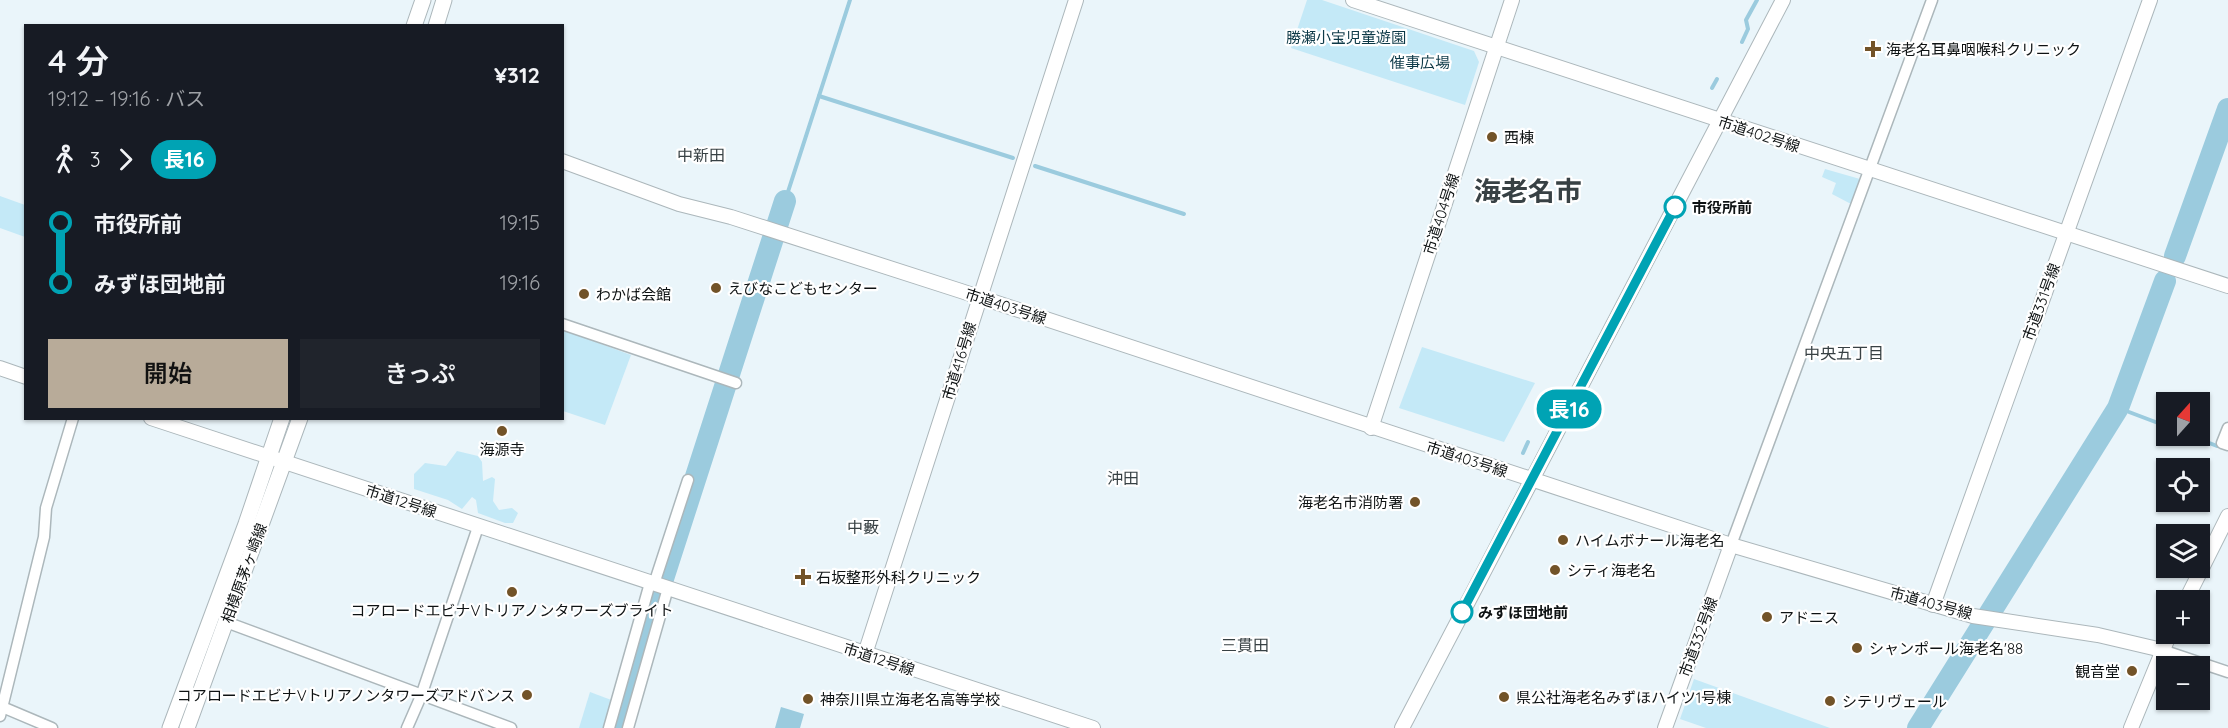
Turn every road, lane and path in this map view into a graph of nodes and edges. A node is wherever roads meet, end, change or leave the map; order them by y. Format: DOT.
graph roads {
  1 [pos="423,0"];
  2 [pos="444,0"];
  3 [pos="1076,0"];
  4 [pos="1353,0"];
  5 [pos="1512,0"];
  6 [pos="1783,0"];
  7 [pos="1932,0"];
  8 [pos="2150,0"];
  9 [pos="415,24"];
  10 [pos="437,24"];
  11 [pos="1496,46"];
  12 [pos="1720,121"];
  13 [pos="564,162"];
  14 [pos="1870,171"];
  15 [pos="2066,232"];
  16 [pos="2228,286"];
  17 [pos="979,297"];
  18 [pos="564,325"];
  19 [pos="0,368"];
  20 [pos="24,376"];
  21 [pos="731,381"];
  22 [pos="73,420"];
  23 [pos="157,420"];
  24 [pos="282,420"];
  25 [pos="299,420"];
  26 [pos="1371,428"];
  27 [pos="2228,428"];
  28 [pos="2228,445"];
  29 [pos="276,461"];
  30 [pos="1533,479"];
  31 [pos="688,480"];
  32 [pos="2228,516"];
  33 [pos="478,526"];
  34 [pos="1731,545"];
  35 [pos="659,586"];
  36 [pos="2191,590"];
  37 [pos="1933,605"];
  38 [pos="226,622"];
  39 [pos="2165,644"];
  40 [pos="2162,650"];
  41 [pos="865,654"];
  42 [pos="2228,672"];
  43 [pos="421,696"];
  44 [pos="1,710"];
  45 [pos="1057,723"];
  46 [pos="52,728"];
  47 [pos="170,728"];
  48 [pos="187,728"];
  49 [pos="407,728"];
  50 [pos="511,728"];
  51 [pos="609,728"];
  52 [pos="628,728"];
  53 [pos="1093,728"];
  54 [pos="1402,728"];
  55 [pos="1665,728"];
  56 [pos="2130,728"];
  1 -- 9 [label="main road"];
  2 -- 10 [label="main road"];
  3 -- 17 [label="street, 市道416号線"];
  4 -- 11 [label="street, 市道402号線"];
  5 -- 11 [label="street, 市道404号線"];
  6 -- 12 [label="street"];
  7 -- 14 [label="street"];
  8 -- 15 [label="street, 市道331号線"];
  11 -- 12 [label="street, 市道402号線"];
  11 -- 26 [label="street, 市道404号線"];
  12 -- 14 [label="street, 市道402号線"];
  12 -- 30 [label="street"];
  13 -- 17 [label="street, 市道403号線"];
  14 -- 15 [label="street, 市道402号線"];
  14 -- 34 [label="street"];
  15 -- 16 [label="street, 市道402号線"];
  15 -- 37 [label="street, 市道331号線"];
  17 -- 26 [label="street, 市道403号線"];
  17 -- 41 [label="street, 市道416号線"];
  18 -- 21 [label="street"];
  19 -- 20 [label="street"];
  22 -- 44 [label="street"];
  23 -- 29 [label="street, 市道12号線"];
  24 -- 29 [label="main road, 相模原茅ヶ崎線"];
  25 -- 29 [label="main road, 相模原茅ヶ崎線"];
  26 -- 30 [label="street, 市道403号線"];
  27 -- 28 [label="street"];
  29 -- 33 [label="street, 市道12号線"];
  29 -- 38 [label="main road, 相模原茅ヶ崎線"];
  29 -- 47 [label="main road, 相模原茅ヶ崎線"];
  30 -- 34 [label="street, 市道403号線"];
  30 -- 54 [label="street"];
  31 -- 35 [label="street"];
  32 -- 36 [label="street"];
  33 -- 35 [label="street, 市道12号線"];
  33 -- 43 [label="street"];
  34 -- 37 [label="street, 市道403号線"];
  34 -- 55 [label="street, 市道332号線"];
  35 -- 41 [label="street, 市道12号線"];
  35 -- 51 [label="street"];
  35 -- 52 [label="street"];
  37 -- 40 [label="street, 市道403号線"];
  38 -- 43 [label="street"];
  38 -- 48 [label="main road, 相模原茅ヶ崎線"];
  39 -- 40 [label="street"];
  40 -- 42 [label="street"];
  40 -- 56 [label="street"];
  41 -- 45 [label="street, 市道12号線"];
  43 -- 49 [label="street"];
  43 -- 50 [label="street"];
  44 -- 46 [label="street"];
  45 -- 53 [label="street, 市道12号線"];
}
